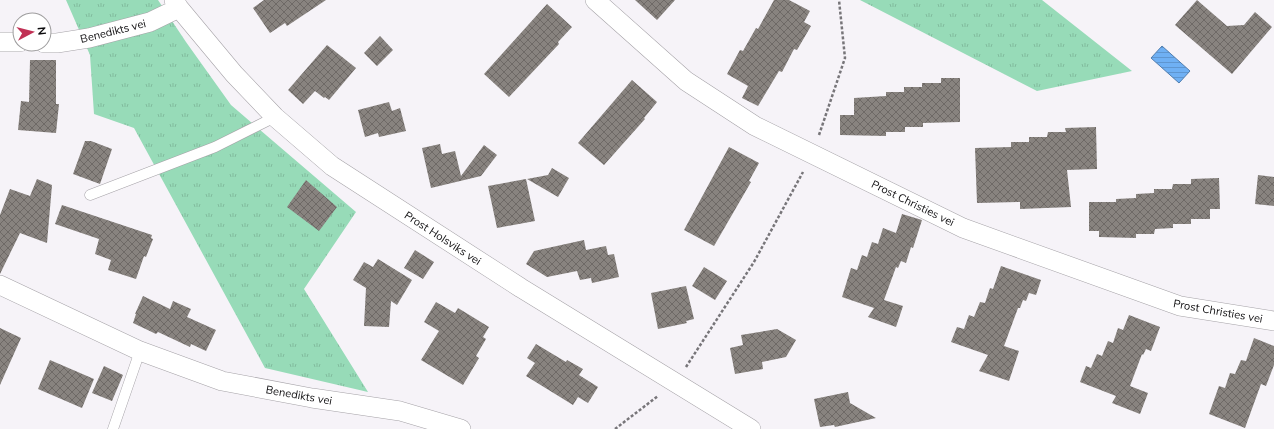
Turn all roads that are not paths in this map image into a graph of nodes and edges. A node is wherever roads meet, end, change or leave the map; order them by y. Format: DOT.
graph roads {
  1 [pos="594,0"];
  2 [pos="177,4"];
  3 [pos="0,42"];
  4 [pos="12,42"];
  5 [pos="52,43"];
  6 [pos="275,116"];
  7 [pos="90,195"];
  8 [pos="0,285"];
  9 [pos="1274,320"];
  10 [pos="140,351"];
  11 [pos="113,429"];
  12 [pos="461,429"];
  13 [pos="751,429"];
  1 -- 9 [label="street, Prost Christies vei"];
  2 -- 5 [label="street, Benedikts vei"];
  2 -- 6 [label="street, Prost Holsviks vei"];
  3 -- 4 [label="street"];
  6 -- 7 [label="lane"];
  6 -- 13 [label="street, Prost Holsviks vei"];
  8 -- 10 [label="street, Benedikts vei"];
  10 -- 11 [label="lane"];
  10 -- 12 [label="street, Benedikts vei"];
}
